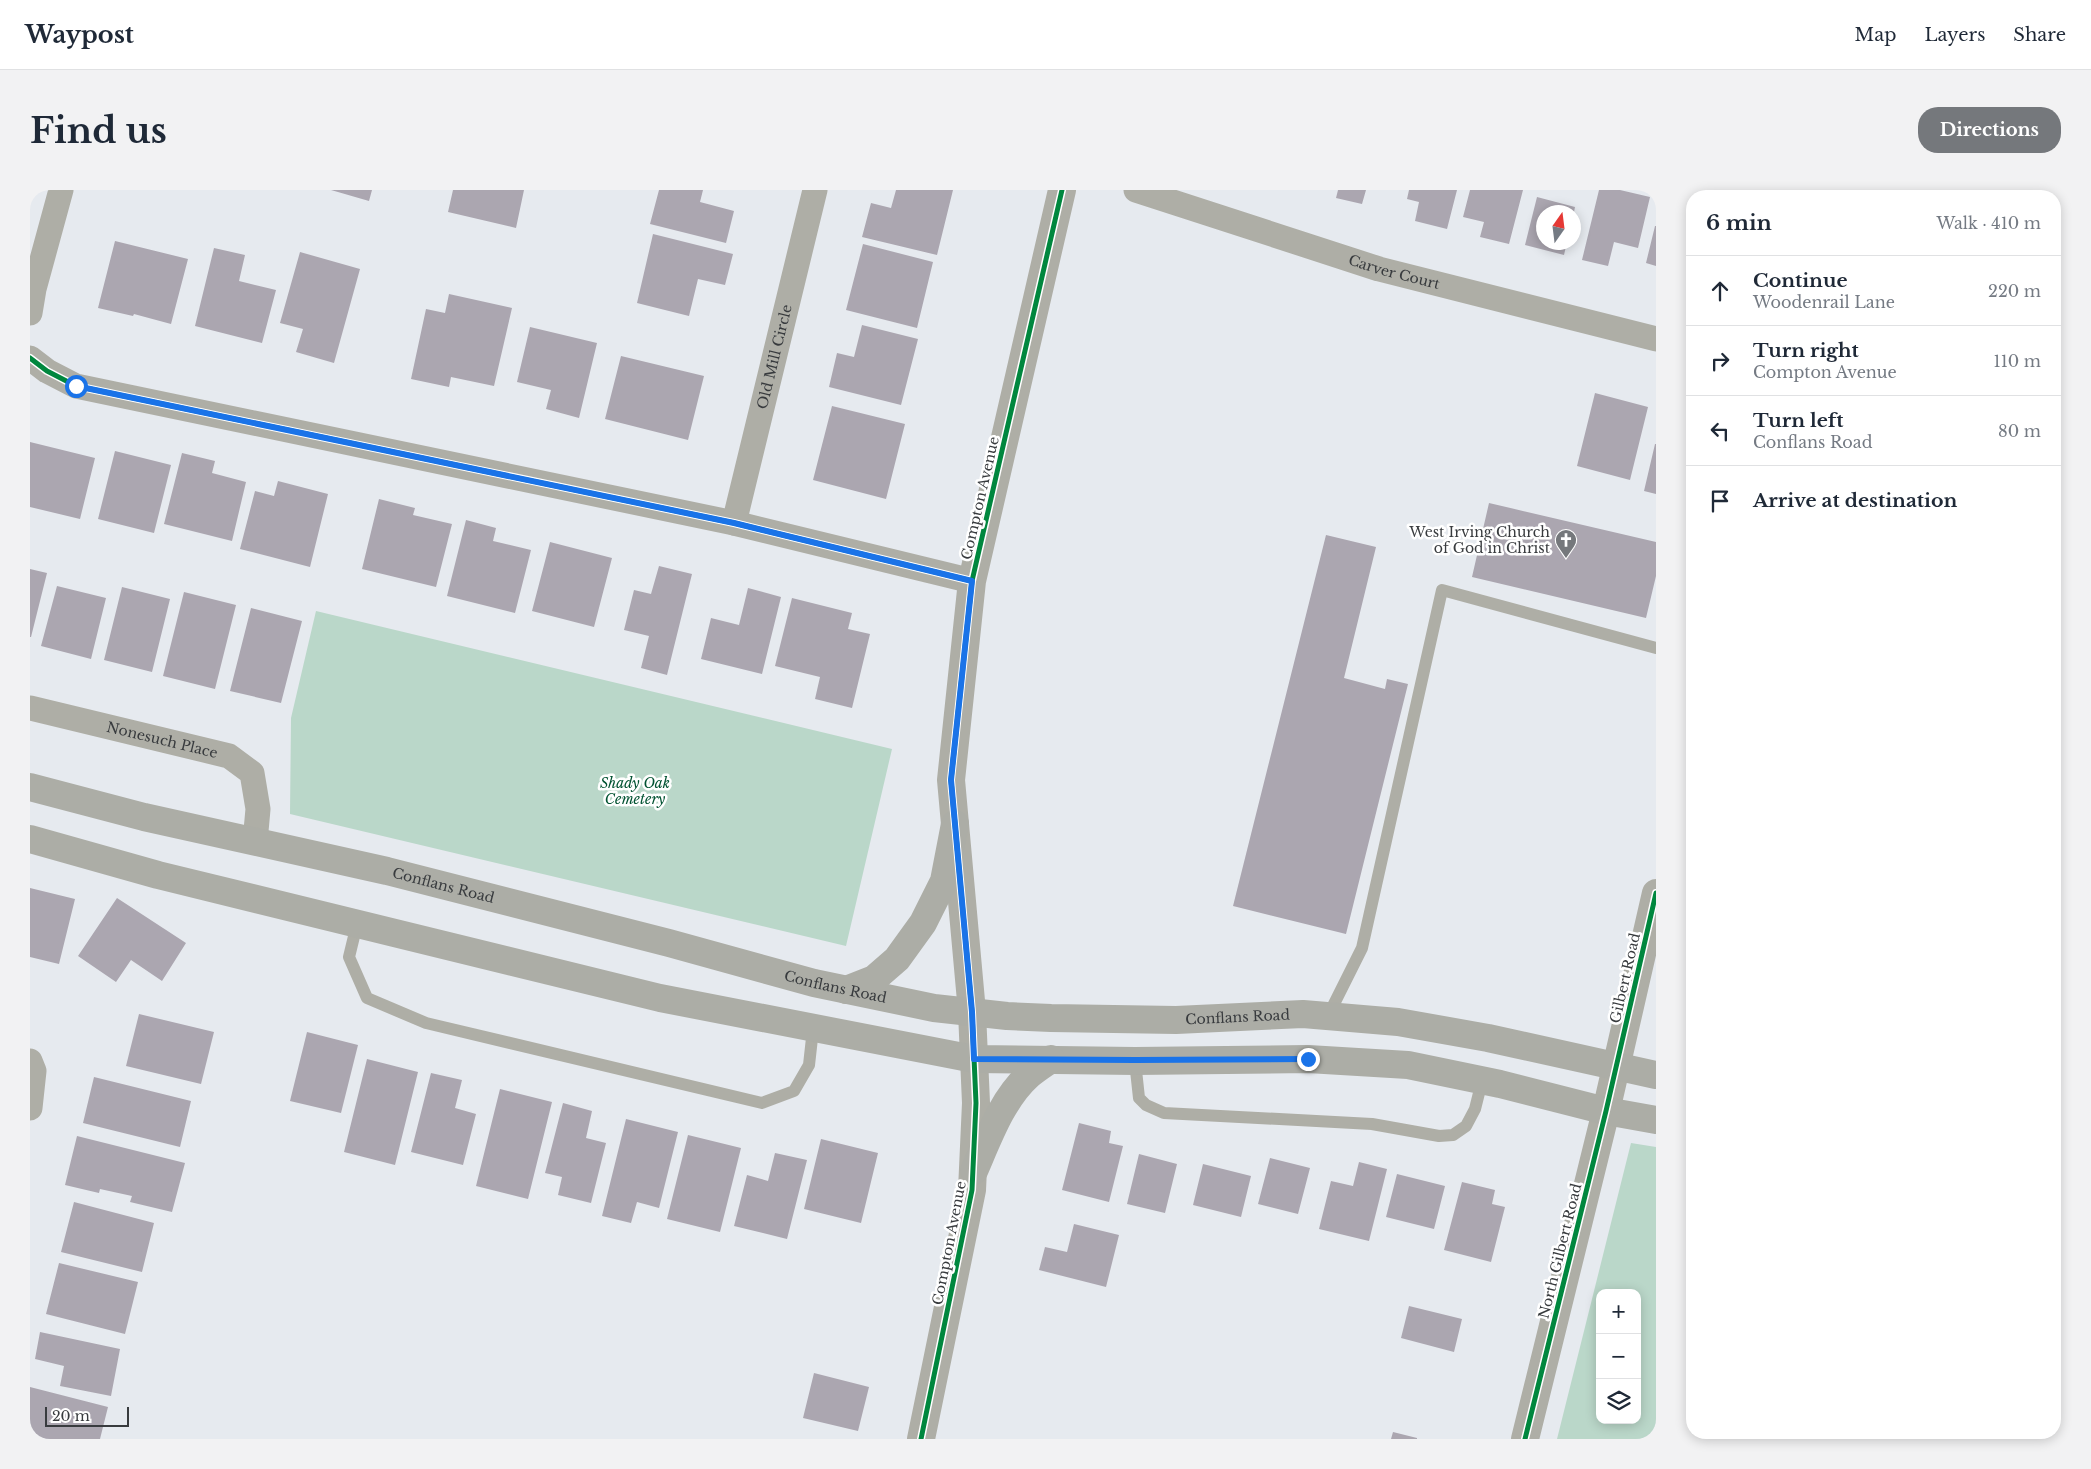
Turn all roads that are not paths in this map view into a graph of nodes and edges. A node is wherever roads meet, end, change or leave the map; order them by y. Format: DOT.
graph roads {
  1 [pos="61,190"];
  2 [pos="814,190"];
  3 [pos="1062,190"];
  4 [pos="1136,190"];
  5 [pos="30,313"];
  6 [pos="1656,339"];
  7 [pos="30,358"];
  8 [pos="734,523"];
  9 [pos="972,581"];
  10 [pos="1656,648"];
  11 [pos="30,708"];
  12 [pos="30,787"];
  13 [pos="955,824"];
  14 [pos="30,839"];
  15 [pos="255,842"];
  16 [pos="1656,893"];
  17 [pos="358,924"];
  18 [pos="846,990"];
  19 [pos="972,1012"];
  20 [pos="1328,1016"];
  21 [pos="813,1029"];
  22 [pos="974,1059"];
  23 [pos="1051,1059"];
  24 [pos="1135,1060"];
  25 [pos="30,1061"];
  26 [pos="1616,1067"];
  27 [pos="1656,1075"];
  28 [pos="1482,1080"];
  29 [pos="30,1108"];
  30 [pos="1606,1111"];
  31 [pos="1656,1120"];
  32 [pos="974,1171"];
  33 [pos="921,1439"];
  34 [pos="1524,1439"];
  1 -- 5 [label="street"];
  2 -- 8 [label="street, Old Mill Circle"];
  3 -- 9 [label="street, Compton Avenue"];
  4 -- 6 [label="street, Carver Court"];
  7 -- 8 [label="street"];
  8 -- 9 [label="street"];
  9 -- 13 [label="street, Compton Avenue"];
  10 -- 20 [label="lane"];
  11 -- 15 [label="street, Nonesuch Place"];
  12 -- 15 [label="main road, Conflans Road"];
  13 -- 18 [label="main road"];
  13 -- 19 [label="street, Compton Avenue"];
  14 -- 17 [label="main road"];
  15 -- 18 [label="main road, Conflans Road"];
  16 -- 26 [label="street, Gilbert Road"];
  17 -- 21 [label="main road"];
  17 -- 21 [label="lane"];
  18 -- 19 [label="main road, Conflans Road"];
  19 -- 20 [label="main road, Conflans Road"];
  19 -- 22 [label="street, Compton Avenue"];
  20 -- 26 [label="main road, Conflans Road"];
  21 -- 22 [label="main road"];
  22 -- 23 [label="main road"];
  22 -- 32 [label="street, Compton Avenue"];
  23 -- 24 [label="main road"];
  23 -- 32 [label="main road"];
  24 -- 28 [label="main road"];
  24 -- 28 [label="lane"];
  25 -- 29 [label="street"];
  26 -- 27 [label="main road, Conflans Road"];
  26 -- 30 [label="street, North Gilbert Road"];
  28 -- 30 [label="main road"];
  30 -- 31 [label="main road"];
  30 -- 34 [label="street, North Gilbert Road"];
  32 -- 33 [label="street, Compton Avenue"];
}
